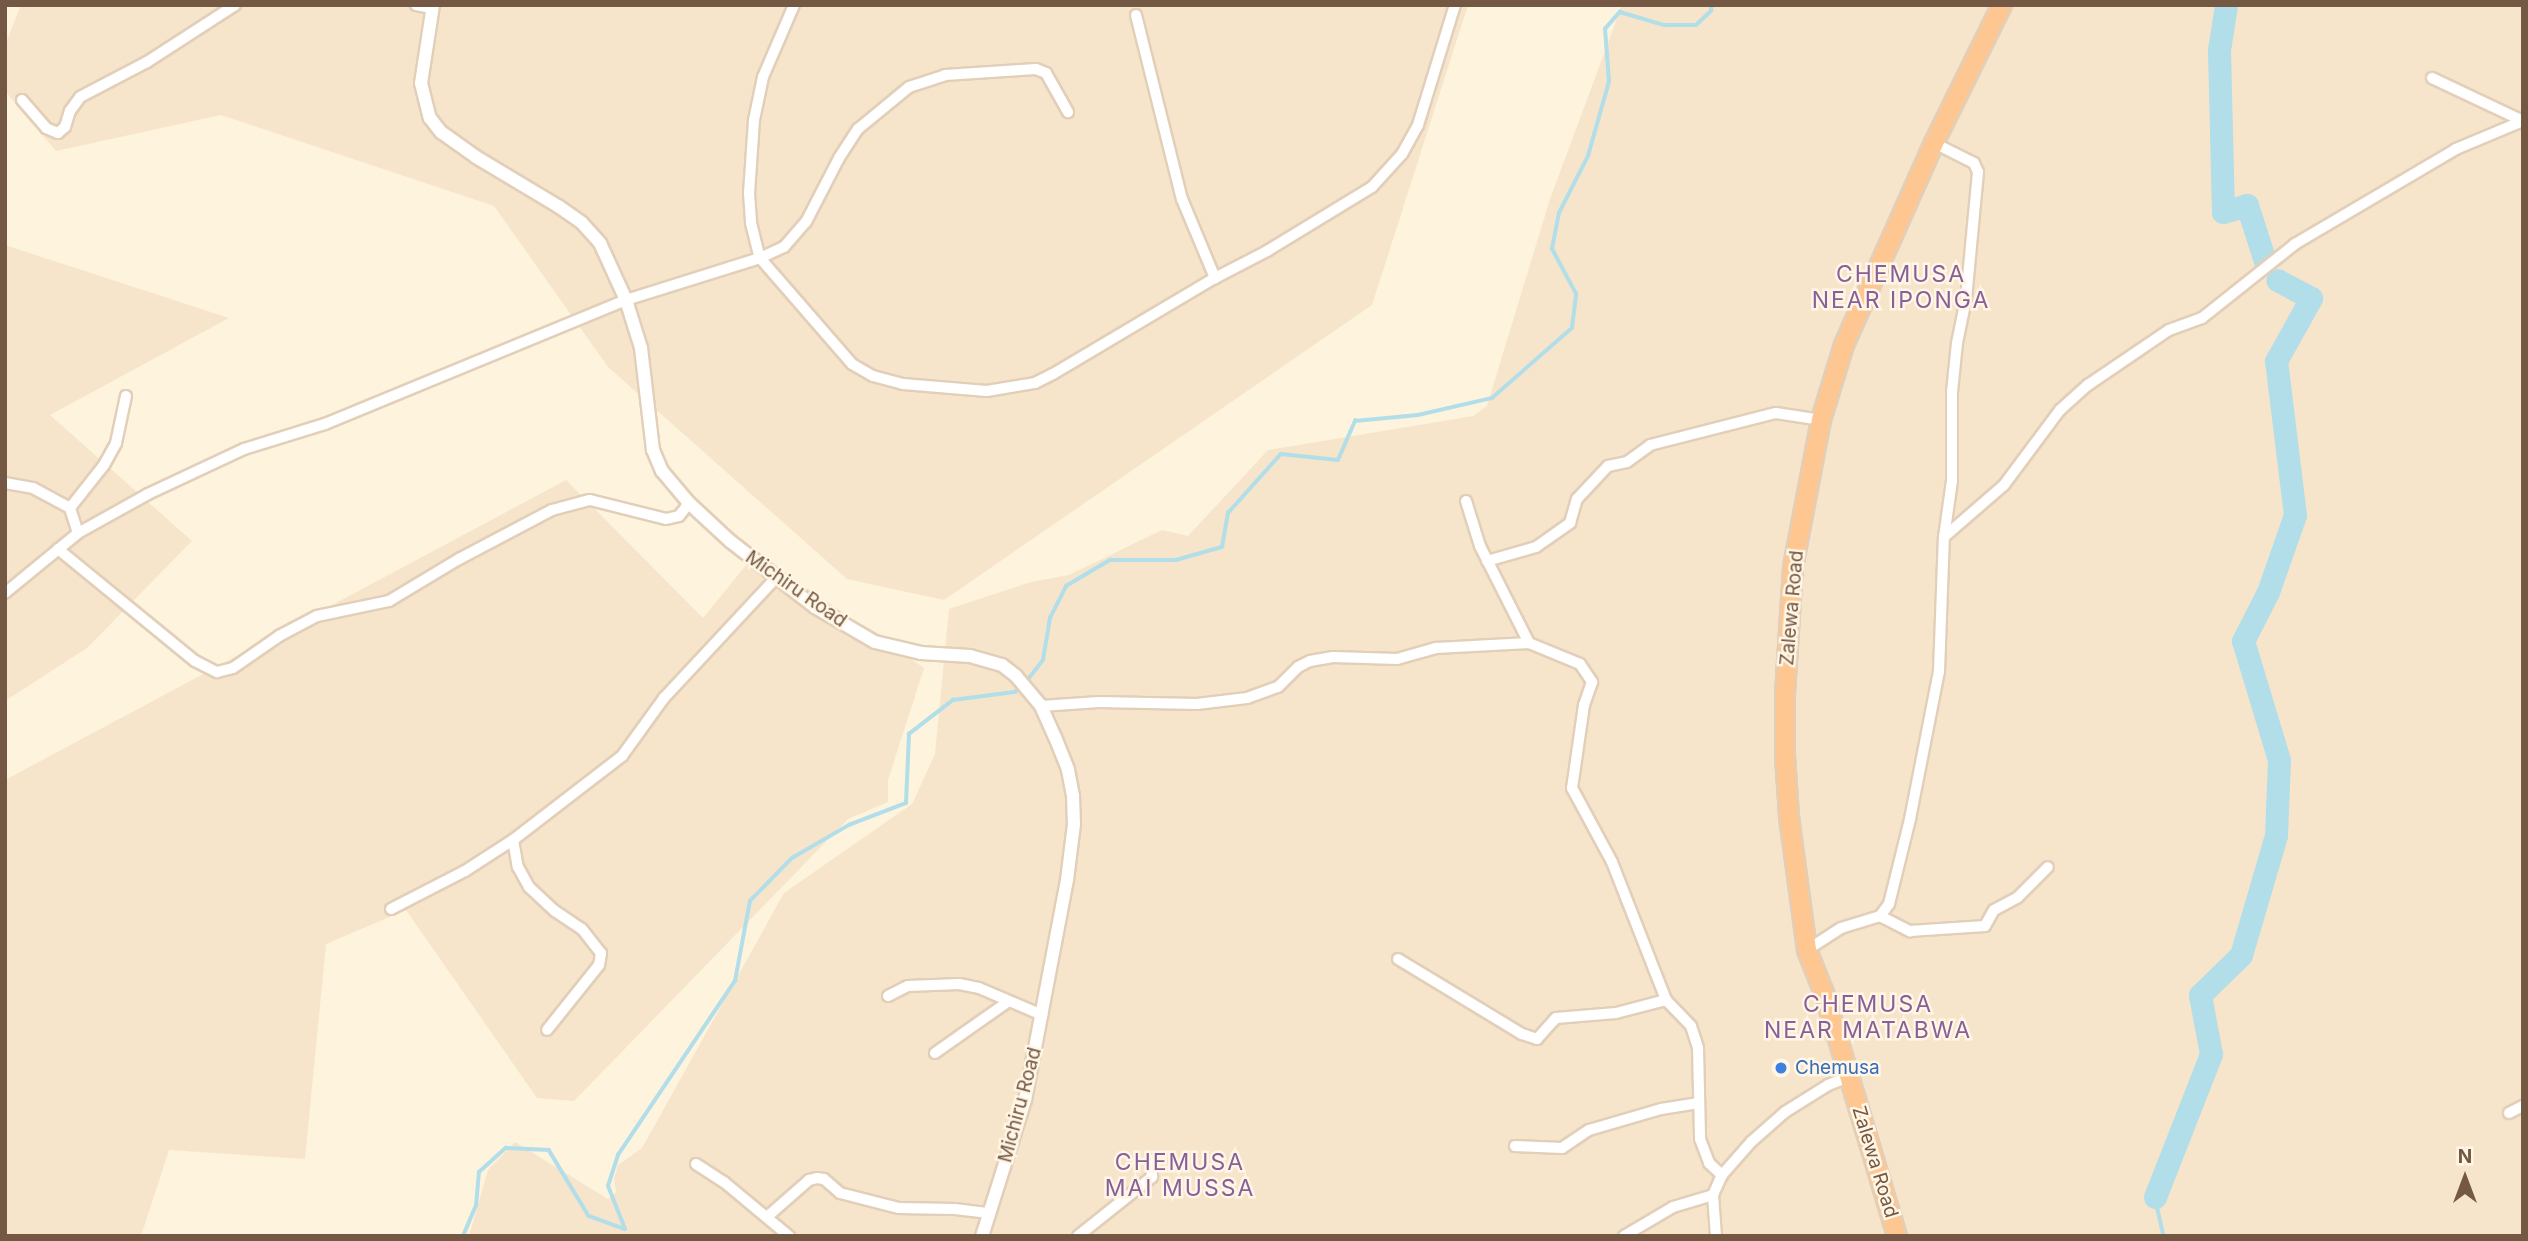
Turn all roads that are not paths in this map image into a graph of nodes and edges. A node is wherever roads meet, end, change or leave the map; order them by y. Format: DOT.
graph roads {
  1 [pos="235,5"];
  2 [pos="416,5"];
  3 [pos="793,5"];
  4 [pos="1455,5"];
  5 [pos="2002,5"];
  6 [pos="433,7"];
  7 [pos="1136,15"];
  8 [pos="2432,78"];
  9 [pos="22,100"];
  10 [pos="1068,112"];
  11 [pos="2523,121"];
  12 [pos="1934,143"];
  13 [pos="760,258"];
  14 [pos="1215,278"];
  15 [pos="626,300"];
  16 [pos="126,396"];
  17 [pos="1821,420"];
  18 [pos="5,483"];
  19 [pos="1466,501"];
  20 [pos="689,503"];
  21 [pos="70,508"];
  22 [pos="78,533"];
  23 [pos="1944,537"];
  24 [pos="58,549"];
  25 [pos="1487,561"];
  26 [pos="777,577"];
  27 [pos="5,593"];
  28 [pos="1529,643"];
  29 [pos="1041,706"];
  30 [pos="513,840"];
  31 [pos="2048,867"];
  32 [pos="391,909"];
  33 [pos="1880,916"];
  34 [pos="1807,950"];
  35 [pos="1398,960"];
  36 [pos="888,996"];
  37 [pos="1666,1000"];
  38 [pos="1009,1001"];
  39 [pos="1042,1015"];
  40 [pos="547,1030"];
  41 [pos="935,1052"];
  42 [pos="1849,1077"];
  43 [pos="1699,1102"];
  44 [pos="2523,1105"];
  45 [pos="2510,1112"];
  46 [pos="1515,1146"];
  47 [pos="1151,1160"];
  48 [pos="696,1164"];
  49 [pos="1722,1175"];
  50 [pos="1713,1195"];
  51 [pos="989,1213"];
  52 [pos="768,1216"];
  53 [pos="789,1236"];
  54 [pos="982,1236"];
  55 [pos="1078,1236"];
  56 [pos="1623,1236"];
  57 [pos="1716,1236"];
  58 [pos="1897,1236"];
  1 -- 9 [label="street"];
  2 -- 6 [label="street"];
  3 -- 13 [label="street"];
  4 -- 14 [label="street"];
  5 -- 12 [label="highway, Zalewa Road"];
  6 -- 15 [label="street, Michiru Road"];
  7 -- 14 [label="street"];
  8 -- 11 [label="street"];
  10 -- 13 [label="street"];
  11 -- 23 [label="street"];
  12 -- 17 [label="highway, Zalewa Road"];
  12 -- 23 [label="street"];
  13 -- 14 [label="street"];
  13 -- 15 [label="street"];
  15 -- 20 [label="street, Michiru Road"];
  15 -- 22 [label="street"];
  16 -- 21 [label="street"];
  17 -- 25 [label="street"];
  17 -- 34 [label="highway, Zalewa Road"];
  18 -- 21 [label="street"];
  19 -- 25 [label="street"];
  20 -- 24 [label="street"];
  20 -- 26 [label="street, Michiru Road"];
  21 -- 22 [label="street"];
  22 -- 24 [label="street"];
  23 -- 33 [label="street"];
  24 -- 27 [label="street"];
  25 -- 28 [label="street"];
  26 -- 29 [label="street, Michiru Road"];
  26 -- 30 [label="street"];
  28 -- 29 [label="street"];
  28 -- 37 [label="street"];
  29 -- 39 [label="street, Michiru Road"];
  30 -- 32 [label="street"];
  30 -- 40 [label="street"];
  31 -- 33 [label="street"];
  33 -- 34 [label="street"];
  34 -- 42 [label="highway, Zalewa Road"];
  35 -- 37 [label="street"];
  36 -- 38 [label="street"];
  37 -- 43 [label="street"];
  38 -- 39 [label="street"];
  38 -- 41 [label="street"];
  39 -- 51 [label="street, Michiru Road"];
  42 -- 49 [label="street"];
  42 -- 58 [label="highway, Zalewa Road"];
  43 -- 46 [label="street"];
  43 -- 49 [label="street"];
  44 -- 45 [label="street"];
  47 -- 55 [label="street"];
  48 -- 52 [label="street"];
  49 -- 50 [label="street"];
  50 -- 56 [label="street"];
  50 -- 57 [label="street"];
  51 -- 52 [label="street"];
  51 -- 54 [label="street, Michiru Road"];
  52 -- 53 [label="street"];
}
